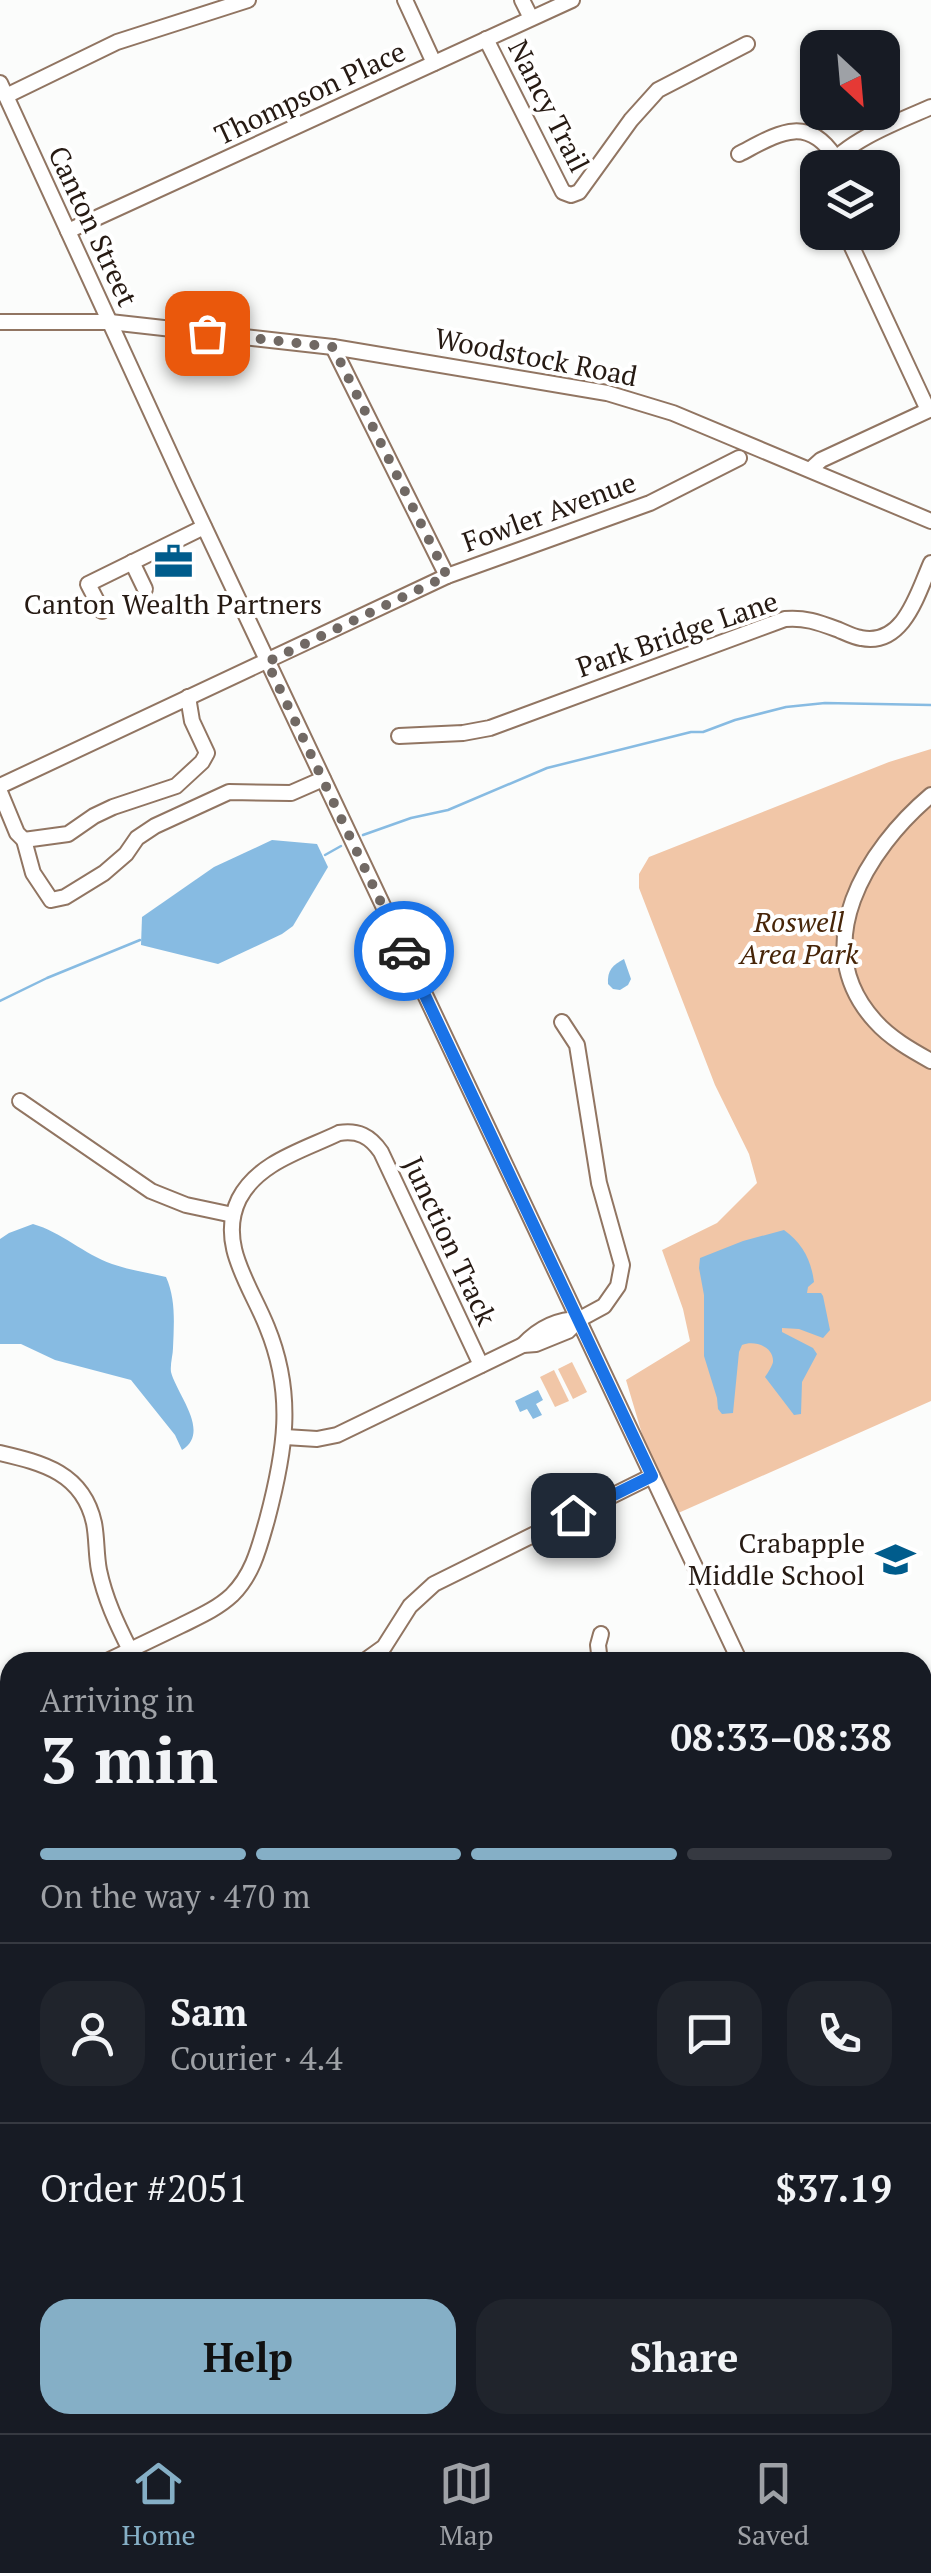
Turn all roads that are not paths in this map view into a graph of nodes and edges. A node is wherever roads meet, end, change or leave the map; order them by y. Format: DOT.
graph roads {
  1 [pos="248,0"];
  2 [pos="405,0"];
  3 [pos="522,0"];
  4 [pos="572,0"];
  5 [pos="531,18"];
  6 [pos="486,39"];
  7 [pos="747,44"];
  8 [pos="434,63"];
  9 [pos="3,90"];
  10 [pos="931,108"];
  11 [pos="825,150"];
  12 [pos="848,150"];
  13 [pos="739,154"];
  14 [pos="68,231"];
  15 [pos="854,250"];
  16 [pos="0,322"];
  17 [pos="110,322"];
  18 [pos="333,347"];
  19 [pos="930,410"];
  20 [pos="739,458"];
  21 [pos="811,470"];
  22 [pos="931,521"];
  23 [pos="204,526"];
  24 [pos="132,562"];
  25 [pos="931,563"];
  26 [pos="447,576"];
  27 [pos="145,590"];
  28 [pos="102,612"];
  29 [pos="267,662"];
  30 [pos="188,697"];
  31 [pos="399,736"];
  32 [pos="323,779"];
  33 [pos="0,789"];
  34 [pos="931,796"];
  35 [pos="24,840"];
  36 [pos="562,1022"];
  37 [pos="931,1061"];
  38 [pos="20,1101"];
  39 [pos="233,1215"];
  40 [pos="580,1319"];
  41 [pos="481,1365"];
  42 [pos="285,1437"];
  43 [pos="0,1453"];
  44 [pos="652,1476"];
  45 [pos="601,1634"];
  46 [pos="130,1650"];
  47 [pos="126,1652"];
  48 [pos="377,1652"];
  49 [pos="599,1652"];
  50 [pos="735,1652"];
  1 -- 9 [label="street"];
  2 -- 8 [label="street"];
  3 -- 5 [label="street"];
  4 -- 5 [label="street, Thompson Place"];
  5 -- 6 [label="street, Thompson Place"];
  6 -- 7 [label="street, Nancy Trail"];
  6 -- 8 [label="street, Thompson Place"];
  8 -- 14 [label="street, Thompson Place"];
  9 -- 14 [label="street, Canton Street"];
  10 -- 12 [label="street"];
  11 -- 13 [label="street"];
  14 -- 17 [label="street, Canton Street"];
  15 -- 19 [label="street"];
  16 -- 17 [label="street, Woodstock Road"];
  17 -- 18 [label="street, Woodstock Road"];
  17 -- 23 [label="street, Canton Street"];
  18 -- 21 [label="street, Woodstock Road"];
  18 -- 26 [label="street"];
  19 -- 21 [label="street"];
  20 -- 26 [label="street, Fowler Avenue"];
  21 -- 22 [label="street, Woodstock Road"];
  23 -- 24 [label="street"];
  23 -- 29 [label="street, Canton Street"];
  24 -- 27 [label="street"];
  24 -- 28 [label="street"];
  25 -- 31 [label="street, Park Bridge Lane"];
  26 -- 29 [label="street, Fowler Avenue"];
  29 -- 30 [label="street, Fowler Avenue"];
  29 -- 32 [label="street, Canton Street"];
  30 -- 33 [label="street, Fowler Avenue"];
  30 -- 35 [label="street"];
  32 -- 35 [label="street"];
  32 -- 40 [label="street, Canton Street"];
  33 -- 35 [label="street"];
  34 -- 37 [label="street"];
  36 -- 40 [label="street"];
  38 -- 39 [label="street"];
  39 -- 41 [label="street, Junction Track"];
  39 -- 42 [label="street"];
  40 -- 41 [label="street"];
  40 -- 44 [label="street, Canton Street"];
  41 -- 42 [label="street"];
  42 -- 46 [label="street"];
  43 -- 46 [label="street"];
  44 -- 48 [label="street"];
  44 -- 50 [label="street, Canton Street"];
  45 -- 49 [label="street"];
  46 -- 47 [label="street"];
}
